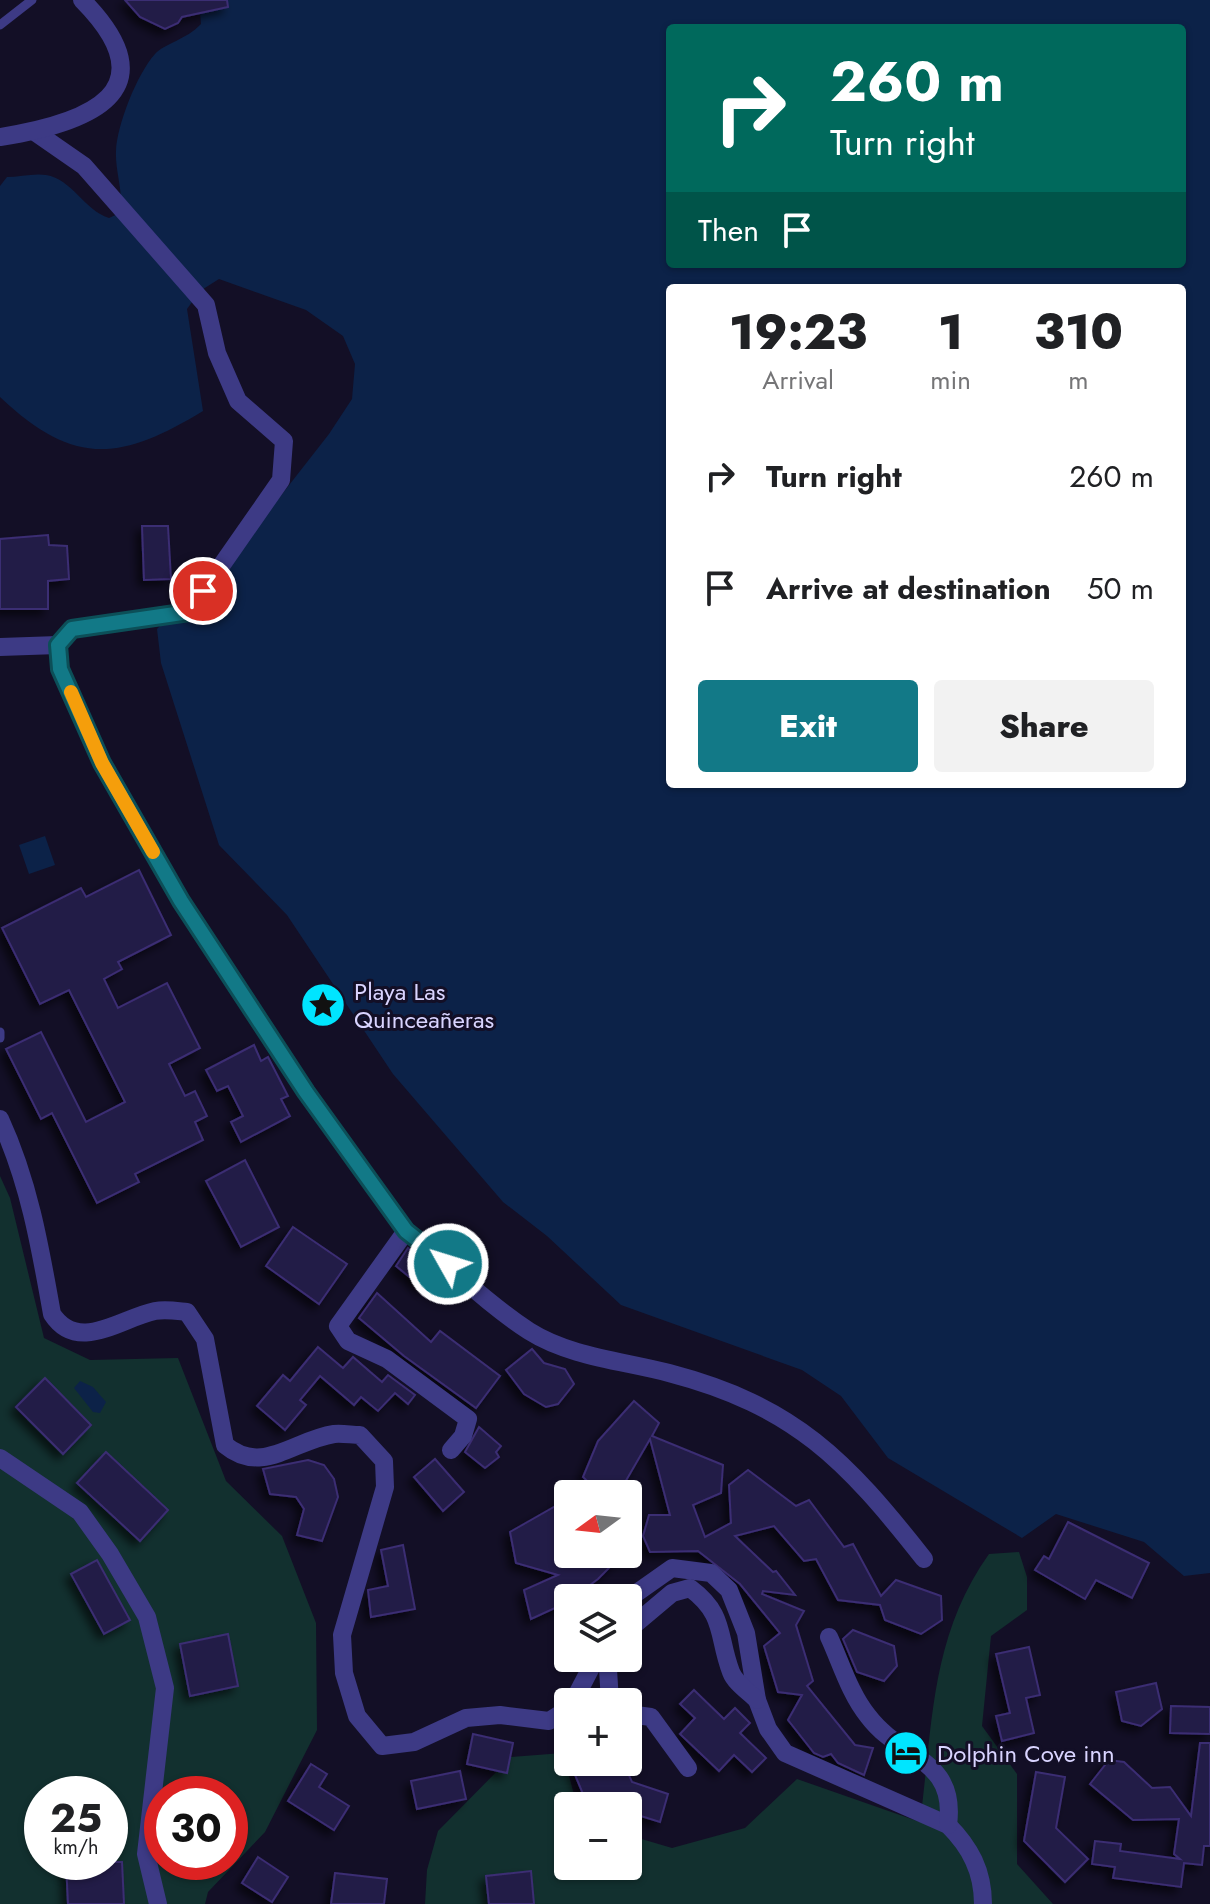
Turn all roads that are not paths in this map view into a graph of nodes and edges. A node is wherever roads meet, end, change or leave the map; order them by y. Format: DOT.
graph roads {
  1 [pos="32,0"];
  2 [pos="82,0"];
  3 [pos="0,25"];
  4 [pos="35,132"];
  5 [pos="0,137"];
  6 [pos="58,645"];
  7 [pos="0,647"];
  8 [pos="0,1032"];
  9 [pos="0,1038"];
  10 [pos="0,1119"];
  11 [pos="7,1153"];
  12 [pos="406,1231"];
  13 [pos="451,1450"];
  14 [pos="0,1458"];
  15 [pos="924,1559"];
  16 [pos="642,1589"];
  17 [pos="642,1618"];
  18 [pos="829,1637"];
  19 [pos="757,1700"];
  20 [pos="642,1716"];
  21 [pos="554,1718"];
  22 [pos="688,1768"];
  23 [pos="948,1825"];
  24 [pos="158,1904"];
  25 [pos="983,1904"];
  1 -- 3 [label="lane"];
  2 -- 4 [label="street"];
  4 -- 5 [label="street"];
  4 -- 6 [label="street"];
  6 -- 7 [label="street"];
  6 -- 12 [label="street"];
  8 -- 9 [label="lane"];
  10 -- 11 [label="street"];
  11 -- 21 [label="street"];
  12 -- 13 [label="street"];
  12 -- 15 [label="street"];
  14 -- 24 [label="street"];
  16 -- 19 [label="street"];
  17 -- 19 [label="street"];
  18 -- 23 [label="street"];
  19 -- 23 [label="street"];
  20 -- 22 [label="street"];
  23 -- 25 [label="street"];
}
